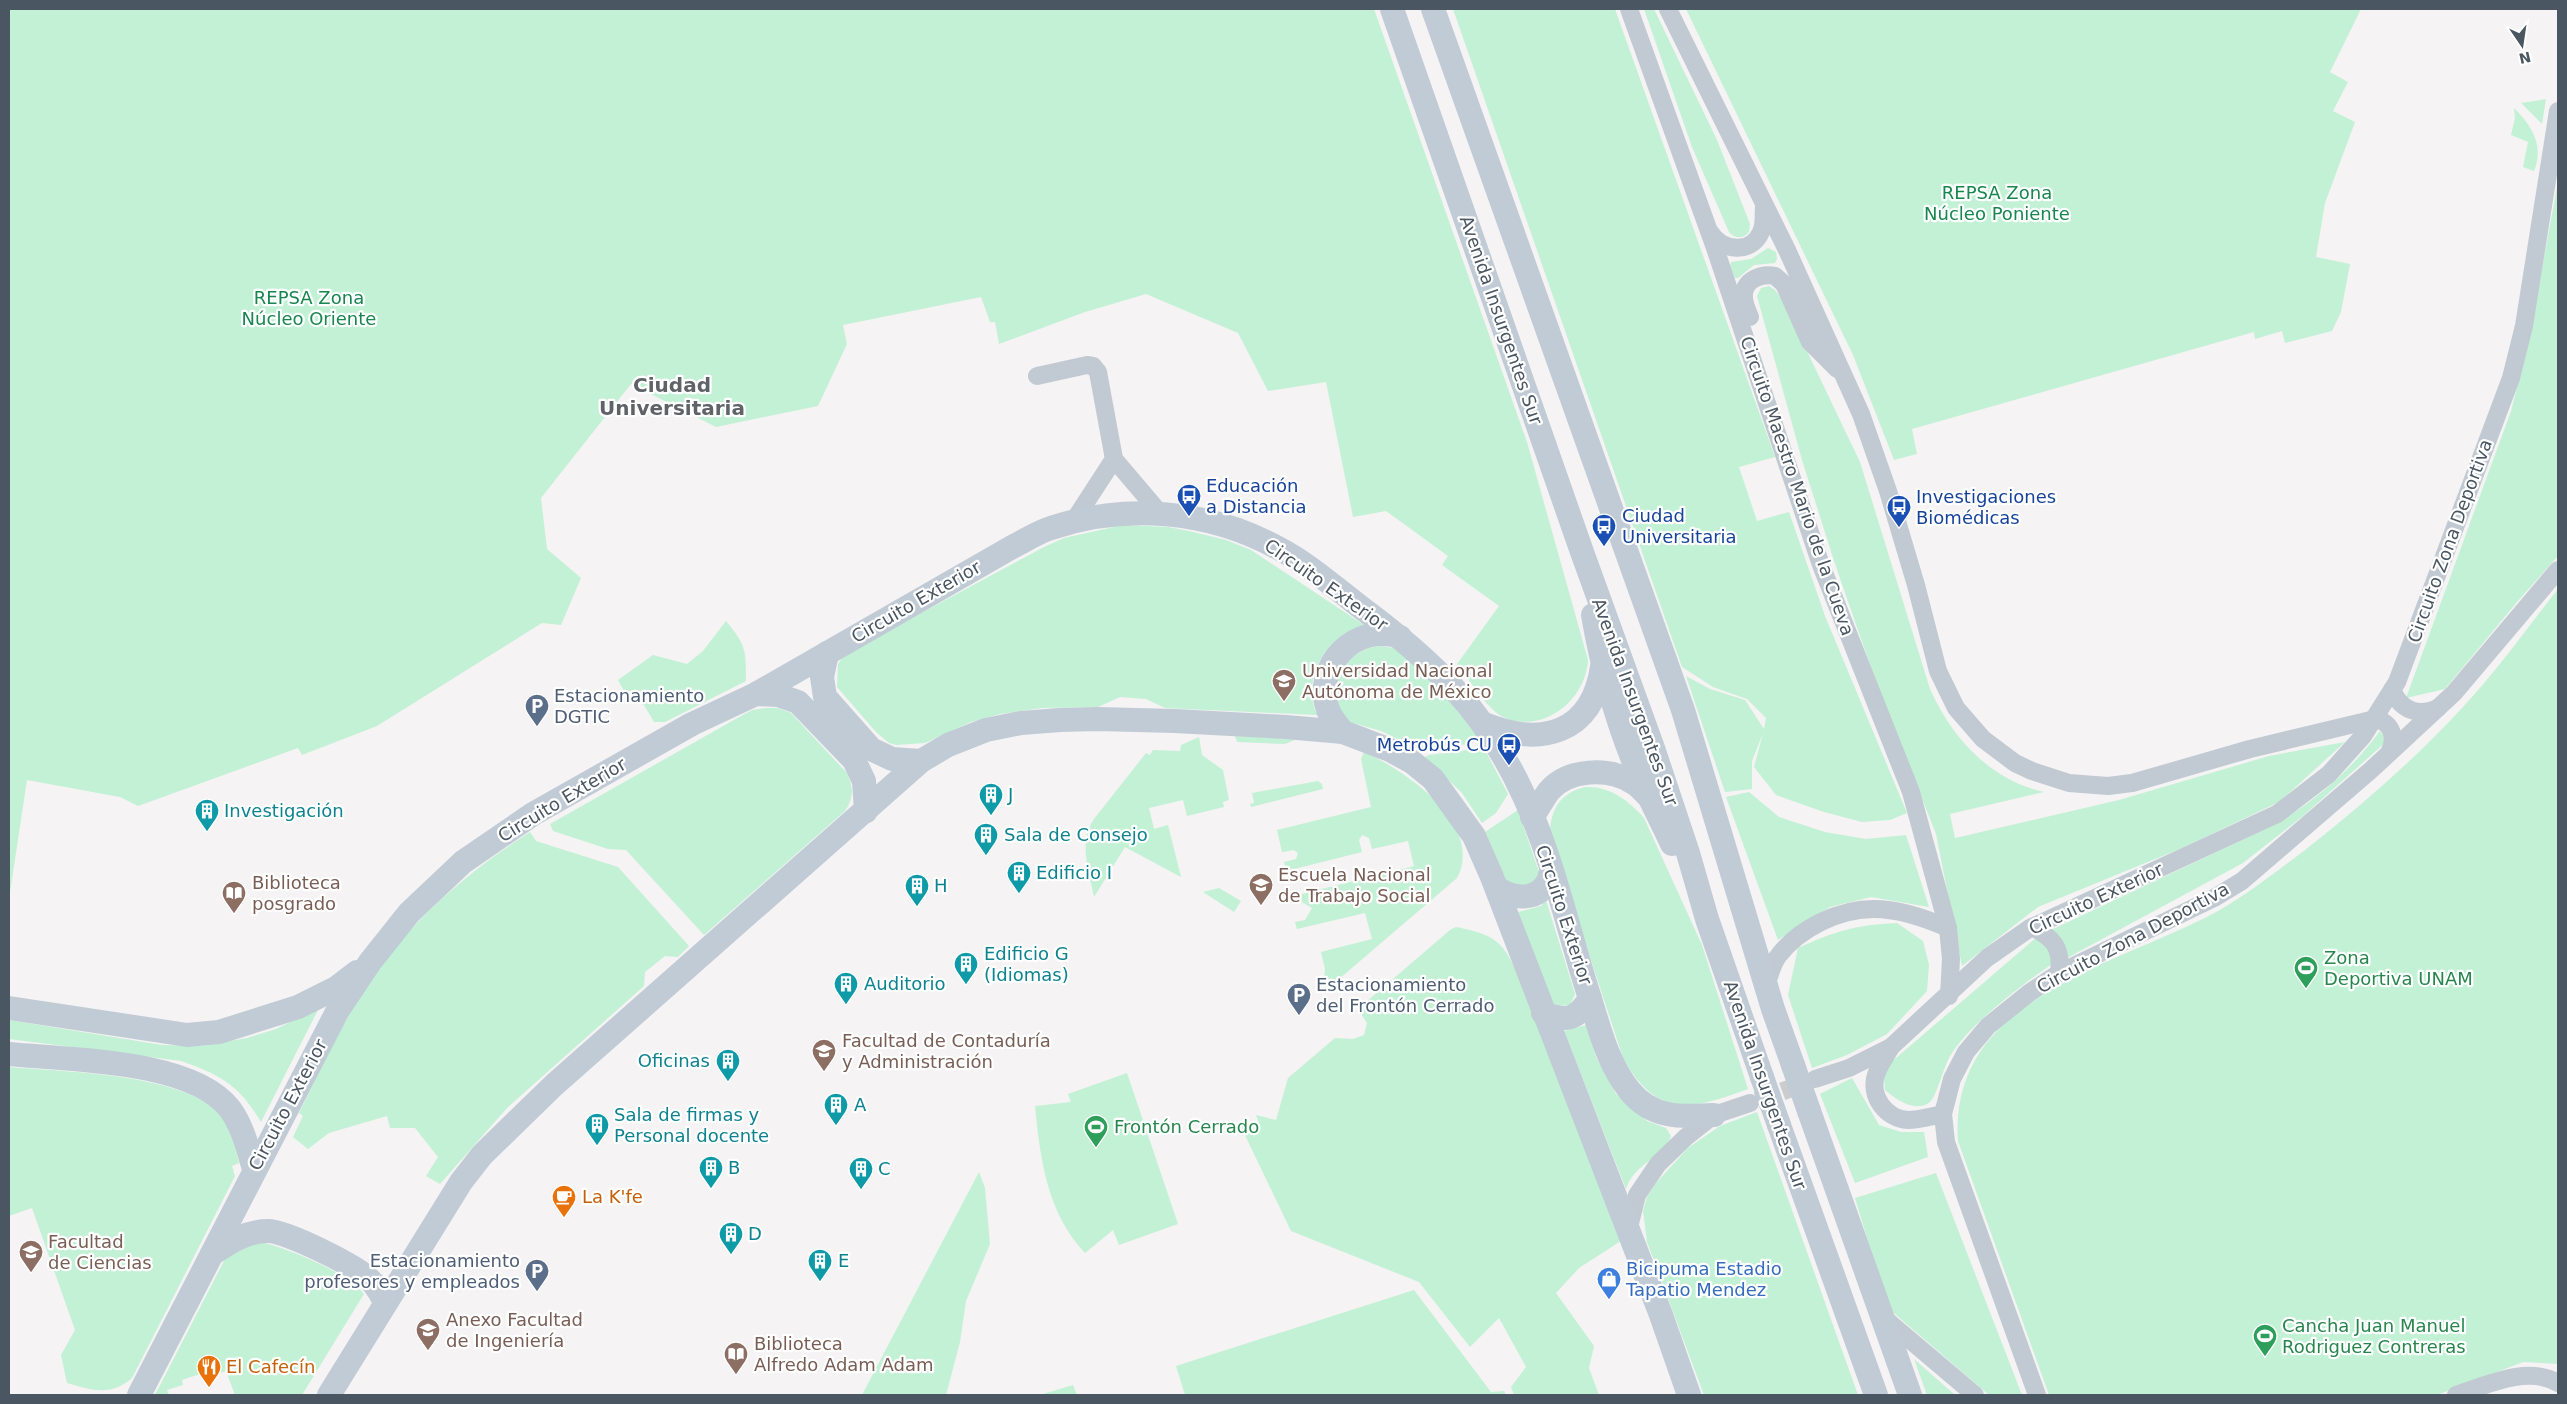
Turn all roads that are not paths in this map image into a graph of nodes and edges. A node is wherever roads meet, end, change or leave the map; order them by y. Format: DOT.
graph roads {
  1 [pos="1392,9"];
  2 [pos="1433,9"];
  3 [pos="1629,9"];
  4 [pos="1668,9"];
  5 [pos="2558,112"];
  6 [pos="1764,207"];
  7 [pos="1707,227"];
  8 [pos="1844,374"];
  9 [pos="1037,376"];
  10 [pos="1770,409"];
  11 [pos="1114,460"];
  12 [pos="1160,512"];
  13 [pos="1072,522"];
  14 [pos="1582,552"];
  15 [pos="2558,570"];
  16 [pos="1402,638"];
  17 [pos="827,653"];
  18 [pos="1602,667"];
  19 [pos="2392,690"];
  20 [pos="756,694"];
  21 [pos="2438,708"];
  22 [pos="2375,719"];
  23 [pos="1484,724"];
  24 [pos="1343,732"];
  25 [pos="2389,753"];
  26 [pos="921,761"];
  27 [pos="1647,794"];
  28 [pos="866,811"];
  29 [pos="1532,817"];
  30 [pos="1551,871"];
  31 [pos="1497,888"];
  32 [pos="1707,919"];
  33 [pos="2032,927"];
  34 [pos="1948,928"];
  35 [pos="370,962"];
  36 [pos="2059,973"];
  37 [pos="1767,983"];
  38 [pos="1949,996"];
  39 [pos="1590,999"];
  40 [pos="9,1008"];
  41 [pos="1543,1014"];
  42 [pos="1891,1047"];
  43 [pos="9,1054"];
  44 [pos="1815,1079"];
  45 [pos="1750,1103"];
  46 [pos="1943,1114"];
  47 [pos="1714,1116"];
  48 [pos="254,1170"];
  49 [pos="1628,1232"];
  50 [pos="212,1254"];
  51 [pos="385,1302"];
  52 [pos="1882,1316"];
  53 [pos="2558,1383"];
  54 [pos="139,1395"];
  55 [pos="329,1395"];
  56 [pos="1689,1395"];
  57 [pos="1876,1395"];
  58 [pos="1910,1395"];
  59 [pos="1975,1395"];
  60 [pos="2037,1395"];
  61 [pos="2456,1395"];
  1 -- 14 [label="street, Avenida Insurgentes Sur"];
  2 -- 37 [label="street, Avenida Insurgentes Sur"];
  3 -- 7 [label="street, Circuito Maestro Mario de la Cueva"];
  4 -- 6 [label="street"];
  5 -- 19 [label="street, Circuito Zona Deportiva"];
  6 -- 7 [label="street"];
  6 -- 8 [label="street"];
  7 -- 10 [label="street, Circuito Maestro Mario de la Cueva"];
  8 -- 10 [label="street"];
  8 -- 22 [label="street"];
  9 -- 11 [label="street"];
  10 -- 34 [label="street, Circuito Maestro Mario de la Cueva"];
  11 -- 12 [label="street"];
  11 -- 13 [label="street"];
  12 -- 13 [label="street, Circuito Exterior"];
  12 -- 16 [label="street, Circuito Exterior"];
  13 -- 17 [label="street, Circuito Exterior"];
  14 -- 18 [label="street"];
  14 -- 32 [label="street, Avenida Insurgentes Sur"];
  15 -- 21 [label="street, Circuito Zona Deportiva"];
  16 -- 23 [label="street, Circuito Exterior"];
  16 -- 24 [label="street"];
  17 -- 20 [label="street, Circuito Exterior"];
  17 -- 26 [label="street"];
  18 -- 23 [label="street"];
  18 -- 27 [label="street"];
  19 -- 21 [label="street"];
  19 -- 22 [label="street, Circuito Zona Deportiva"];
  20 -- 28 [label="street"];
  20 -- 35 [label="street, Circuito Exterior"];
  21 -- 25 [label="street, Circuito Zona Deportiva"];
  22 -- 25 [label="street"];
  22 -- 33 [label="street, Circuito Exterior"];
  23 -- 29 [label="street, Circuito Exterior"];
  24 -- 26 [label="street"];
  24 -- 31 [label="street"];
  25 -- 36 [label="street, Circuito Zona Deportiva"];
  26 -- 28 [label="street"];
  27 -- 29 [label="street"];
  27 -- 32 [label="street"];
  28 -- 51 [label="street"];
  29 -- 30 [label="street, Circuito Exterior"];
  30 -- 31 [label="street"];
  30 -- 39 [label="street, Circuito Exterior"];
  31 -- 41 [label="street"];
  32 -- 57 [label="street, Avenida Insurgentes Sur, bridge"];
  33 -- 36 [label="street"];
  33 -- 38 [label="street, Circuito Exterior"];
  34 -- 37 [label="street"];
  34 -- 38 [label="street, Circuito Maestro Mario de la Cueva"];
  35 -- 40 [label="street"];
  35 -- 48 [label="street, Circuito Exterior"];
  36 -- 46 [label="street, Circuito Zona Deportiva"];
  37 -- 52 [label="street, Avenida Insurgentes Sur, bridge"];
  38 -- 42 [label="street, Circuito Exterior"];
  39 -- 41 [label="street"];
  39 -- 47 [label="street, Circuito Exterior"];
  41 -- 49 [label="street"];
  42 -- 44 [label="street, Circuito Exterior"];
  42 -- 46 [label="street"];
  43 -- 48 [label="street"];
  45 -- 47 [label="street, Circuito Exterior"];
  46 -- 60 [label="street, Circuito Zona Deportiva"];
  47 -- 49 [label="street, Circuito Exterior"];
  48 -- 50 [label="street, Circuito Exterior"];
  49 -- 56 [label="street"];
  50 -- 51 [label="street"];
  50 -- 54 [label="street, Circuito Exterior"];
  51 -- 55 [label="street"];
  52 -- 58 [label="street, Avenida Insurgentes Sur"];
  52 -- 59 [label="street"];
  53 -- 61 [label="street"];
}
